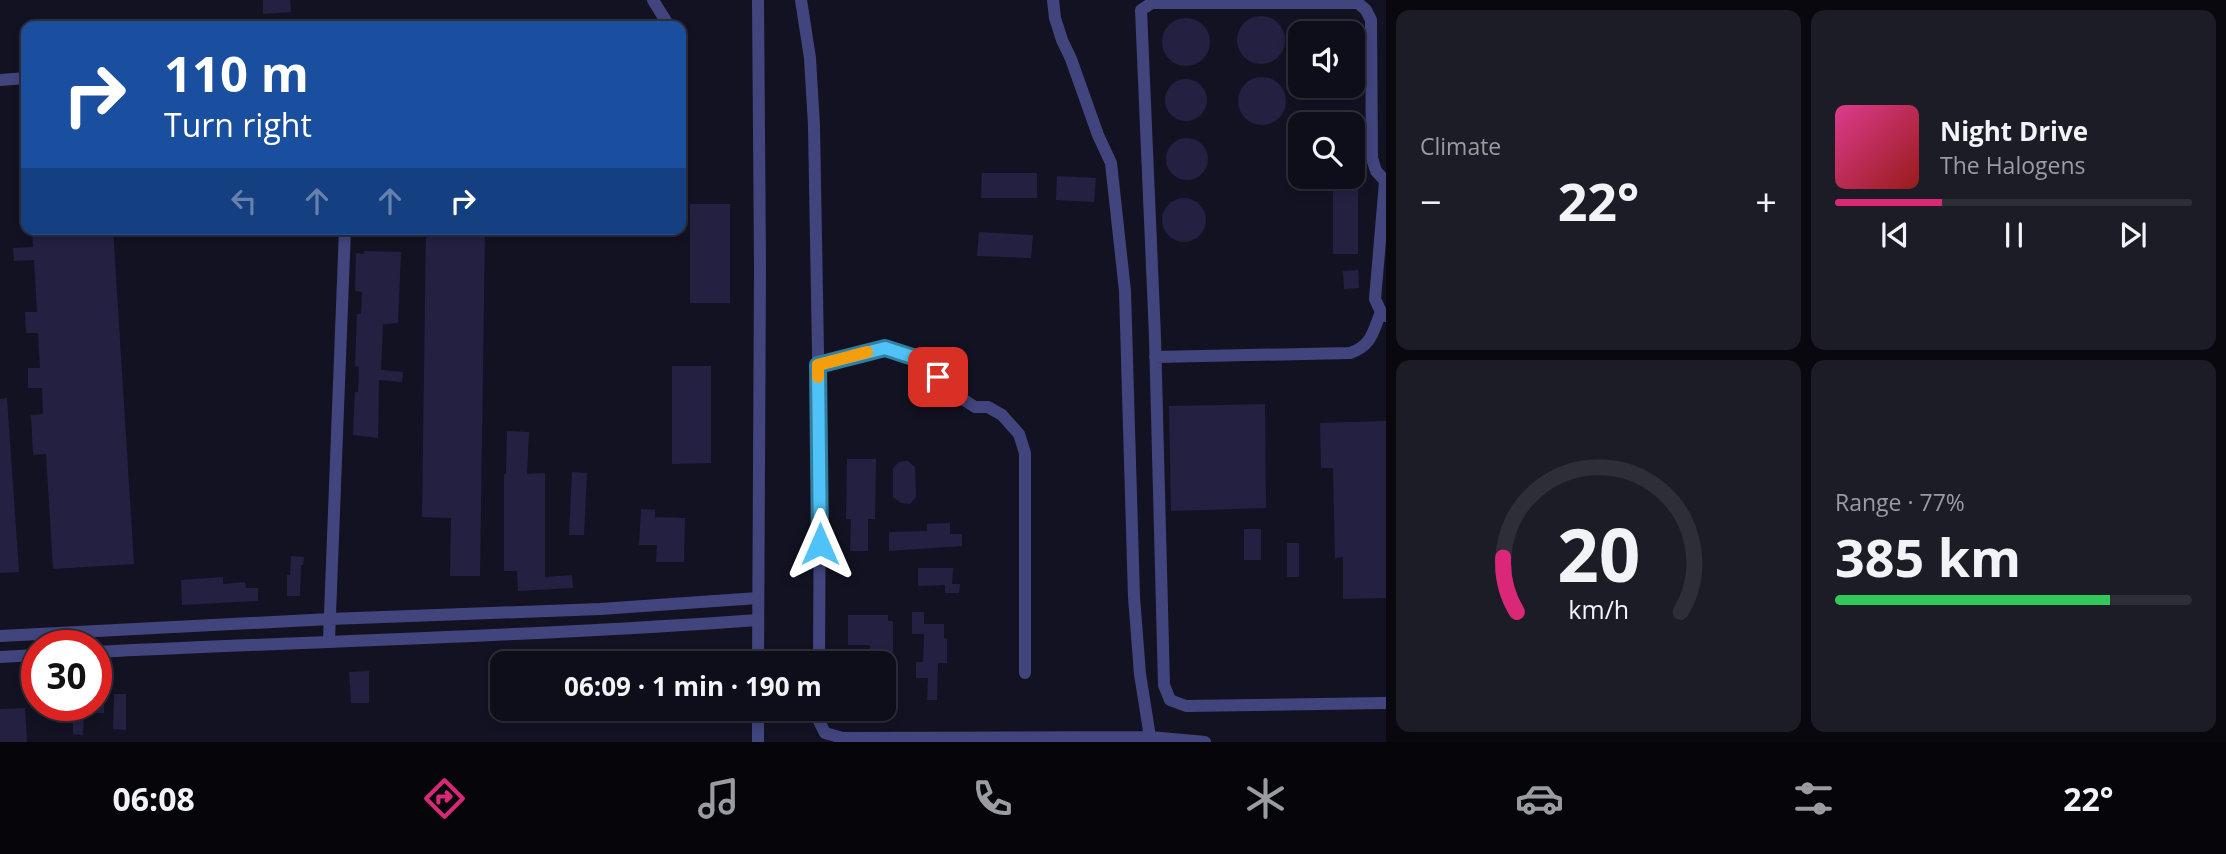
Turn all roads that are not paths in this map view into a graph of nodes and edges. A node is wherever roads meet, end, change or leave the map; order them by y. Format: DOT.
graph roads {
  1 [pos="653,0"];
  2 [pos="758,0"];
  3 [pos="801,0"];
  4 [pos="1053,0"];
  5 [pos="666,21"];
  6 [pos="21,78"];
  7 [pos="0,80"];
  8 [pos="1385,181"];
  9 [pos="345,235"];
  10 [pos="1383,314"];
  11 [pos="1156,357"];
  12 [pos="818,365"];
  13 [pos="758,598"];
  14 [pos="330,619"];
  15 [pos="757,620"];
  16 [pos="0,636"];
  17 [pos="329,640"];
  18 [pos="112,651"];
  19 [pos="758,651"];
  20 [pos="819,651"];
  21 [pos="21,656"];
  22 [pos="0,657"];
  23 [pos="1024,673"];
  24 [pos="1386,703"];
  25 [pos="758,721"];
  26 [pos="819,721"];
  27 [pos="1150,737"];
  28 [pos="758,742"];
  29 [pos="1205,742"];
  1 -- 5 [label="street"];
  2 -- 13 [label="street"];
  3 -- 12 [label="street"];
  4 -- 27 [label="street"];
  6 -- 7 [label="street"];
  8 -- 10 [label="street"];
  8 -- 11 [label="street"];
  9 -- 14 [label="street"];
  10 -- 11 [label="street"];
  11 -- 24 [label="street"];
  12 -- 20 [label="street"];
  12 -- 23 [label="street"];
  13 -- 14 [label="street"];
  13 -- 15 [label="street"];
  14 -- 16 [label="street"];
  14 -- 17 [label="street"];
  15 -- 17 [label="street"];
  15 -- 19 [label="street"];
  17 -- 18 [label="street"];
  21 -- 22 [label="street"];
  25 -- 28 [label="street"];
  26 -- 27 [label="street"];
  27 -- 29 [label="street"];
}
